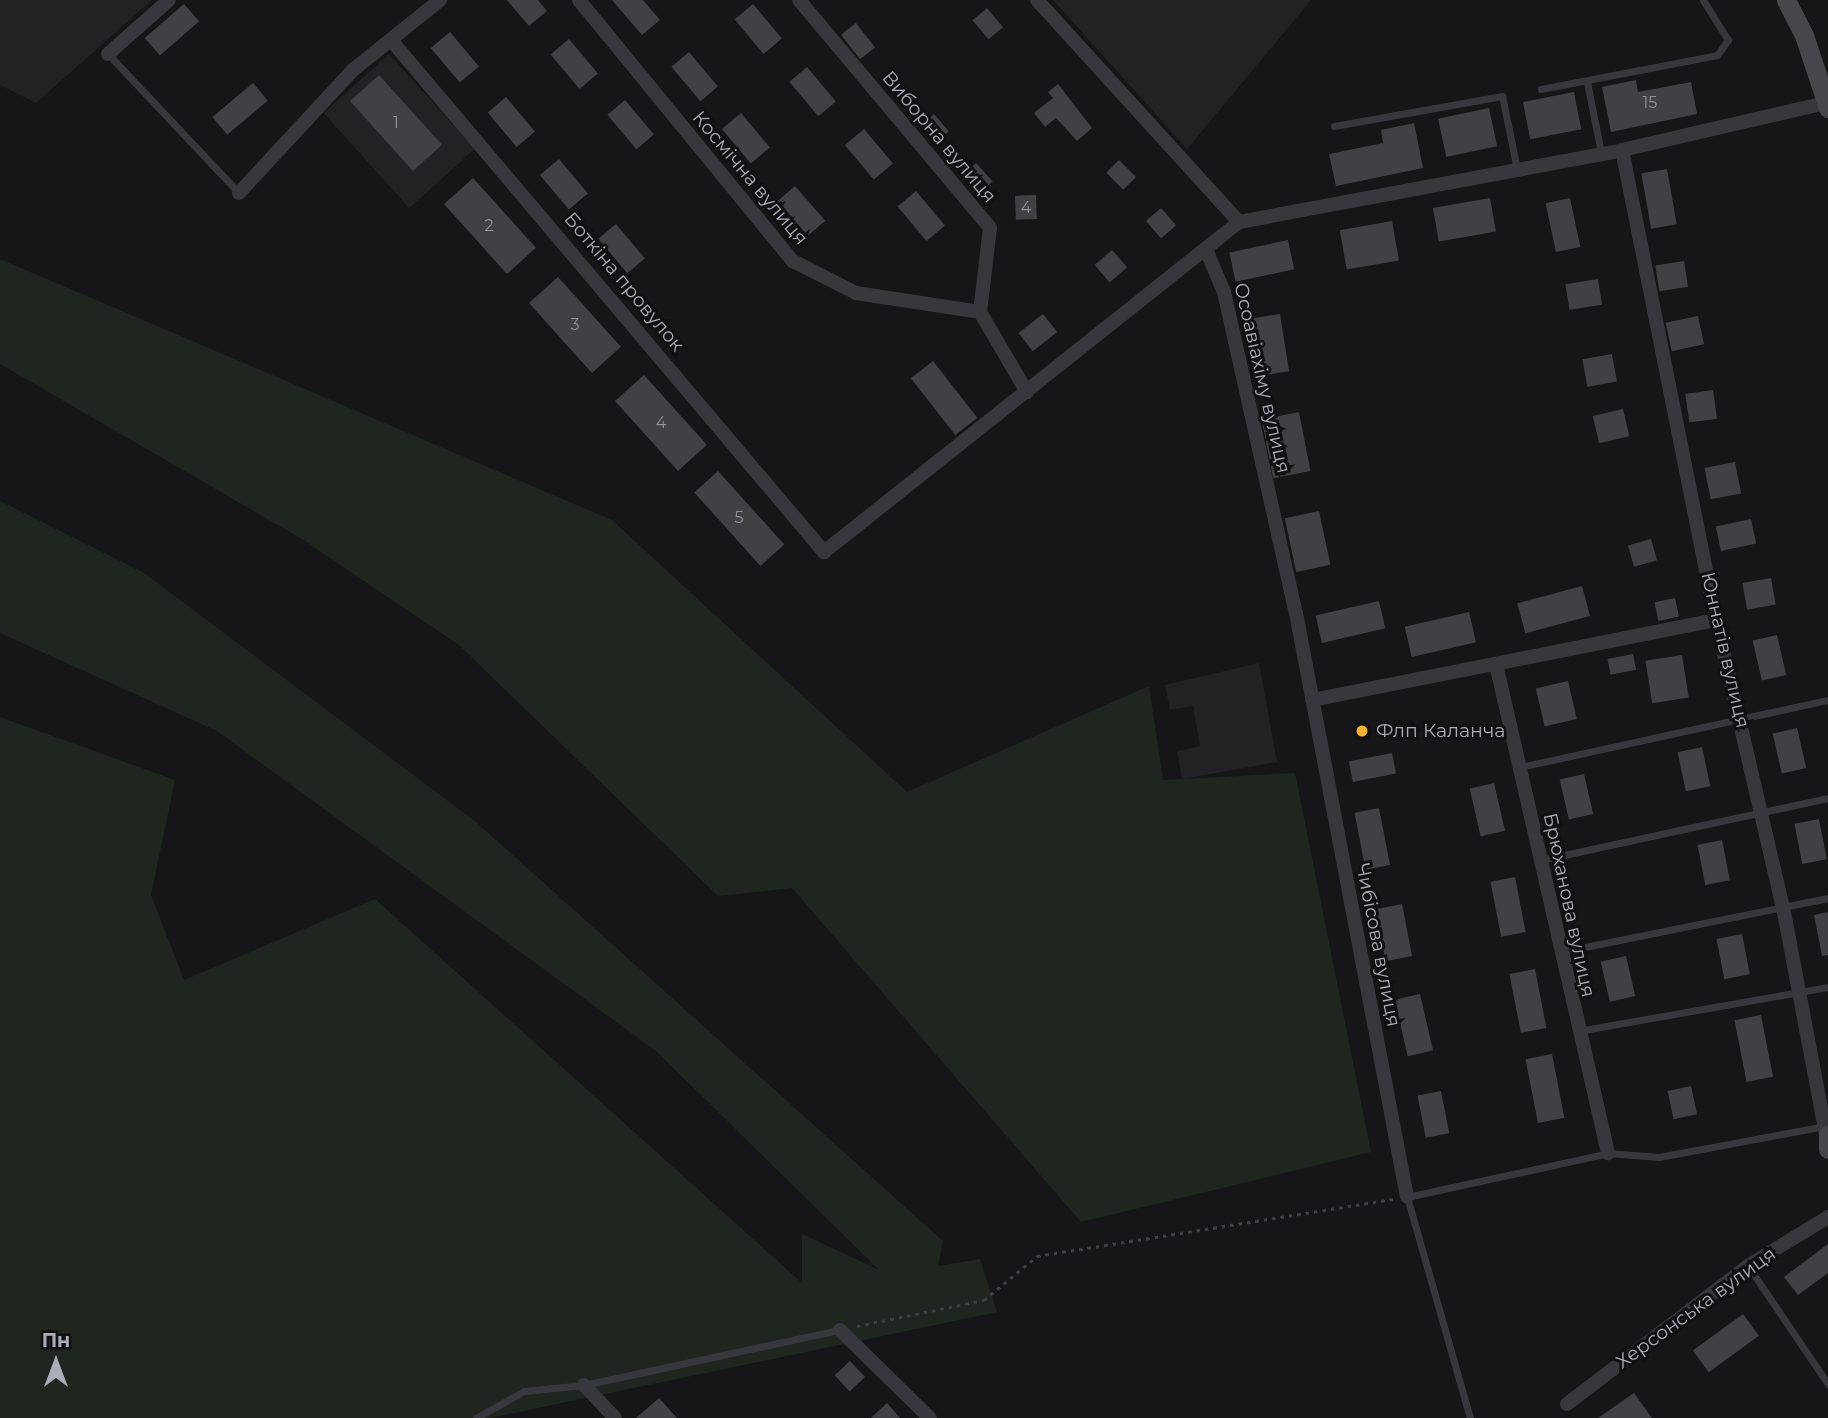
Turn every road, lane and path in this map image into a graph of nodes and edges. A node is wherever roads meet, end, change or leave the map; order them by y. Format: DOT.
graph roads {
  1 [pos="169,0"];
  2 [pos="440,0"];
  3 [pos="579,0"];
  4 [pos="799,0"];
  5 [pos="1037,0"];
  6 [pos="1703,0"];
  7 [pos="1786,0"];
  8 [pos="391,40"];
  9 [pos="108,54"];
  10 [pos="1587,82"];
  11 [pos="1541,89"];
  12 [pos="1827,106"];
  13 [pos="1334,126"];
  14 [pos="1622,150"];
  15 [pos="1602,154"];
  16 [pos="1517,170"];
  17 [pos="239,193"];
  18 [pos="1239,222"];
  19 [pos="1207,251"];
  20 [pos="980,312"];
  21 [pos="1027,392"];
  22 [pos="1716,620"];
  23 [pos="1496,664"];
  24 [pos="1312,700"];
  25 [pos="1828,700"];
  26 [pos="1741,717"];
  27 [pos="1519,767"];
  28 [pos="1828,798"];
  29 [pos="1762,811"];
  30 [pos="1541,860"];
  31 [pos="1828,898"];
  32 [pos="1783,907"];
  33 [pos="1560,952"];
  34 [pos="1828,987"];
  35 [pos="1798,993"];
  36 [pos="1577,1031"];
  37 [pos="1826,1136"];
  38 [pos="1608,1153"];
  39 [pos="1407,1197"];
  40 [pos="1828,1217"];
  41 [pos="1748,1266"];
  42 [pos="840,1330"];
  43 [pos="1828,1384"];
  44 [pos="584,1385"];
  45 [pos="1567,1404"];
  46 [pos="476,1418"];
  47 [pos="615,1418"];
  48 [pos="930,1418"];
  49 [pos="1470,1418"];
  1 -- 9 [label="street"];
  2 -- 8 [label="street"];
  3 -- 20 [label="street, Космічна вулиця"];
  4 -- 20 [label="street, Виборна вулиця"];
  5 -- 18 [label="street"];
  6 -- 10 [label="lane"];
  7 -- 12 [label="main road"];
  8 -- 17 [label="street"];
  8 -- 21 [label="street, Боткіна провулок"];
  9 -- 17 [label="lane"];
  10 -- 11 [label="lane"];
  10 -- 15 [label="lane"];
  12 -- 14 [label="street"];
  13 -- 16 [label="lane"];
  14 -- 15 [label="street"];
  14 -- 22 [label="street, Юннатів вулиця"];
  15 -- 16 [label="street"];
  16 -- 18 [label="street"];
  18 -- 19 [label="street"];
  19 -- 21 [label="street"];
  19 -- 24 [label="street, Осоавіахіму вулиця"];
  20 -- 21 [label="street"];
  22 -- 23 [label="street"];
  22 -- 26 [label="street, Юннатів вулиця"];
  23 -- 24 [label="street"];
  23 -- 27 [label="street, Брюханова вулиця"];
  24 -- 39 [label="street, Чибісова вулиця"];
  25 -- 26 [label="lane"];
  26 -- 27 [label="lane"];
  26 -- 29 [label="street, Юннатів вулиця"];
  27 -- 30 [label="street, Брюханова вулиця"];
  28 -- 29 [label="lane"];
  29 -- 30 [label="lane"];
  29 -- 32 [label="street, Юннатів вулиця"];
  30 -- 33 [label="street, Брюханова вулиця"];
  31 -- 32 [label="lane"];
  32 -- 33 [label="lane"];
  32 -- 35 [label="street, Юннатів вулиця"];
  33 -- 36 [label="street, Брюханова вулиця"];
  34 -- 35 [label="lane"];
  35 -- 36 [label="lane"];
  35 -- 37 [label="street, Юннатів вулиця"];
  36 -- 38 [label="street, Брюханова вулиця"];
  37 -- 38 [label="lane"];
  38 -- 39 [label="lane"];
  39 -- 42 [label="path"];
  39 -- 49 [label="lane"];
  40 -- 41 [label="street, Херсонська вулиця"];
  41 -- 43 [label="lane"];
  41 -- 45 [label="street, Херсонська вулиця"];
  42 -- 44 [label="lane"];
  42 -- 48 [label="street"];
  44 -- 46 [label="lane"];
  44 -- 47 [label="street"];
}
